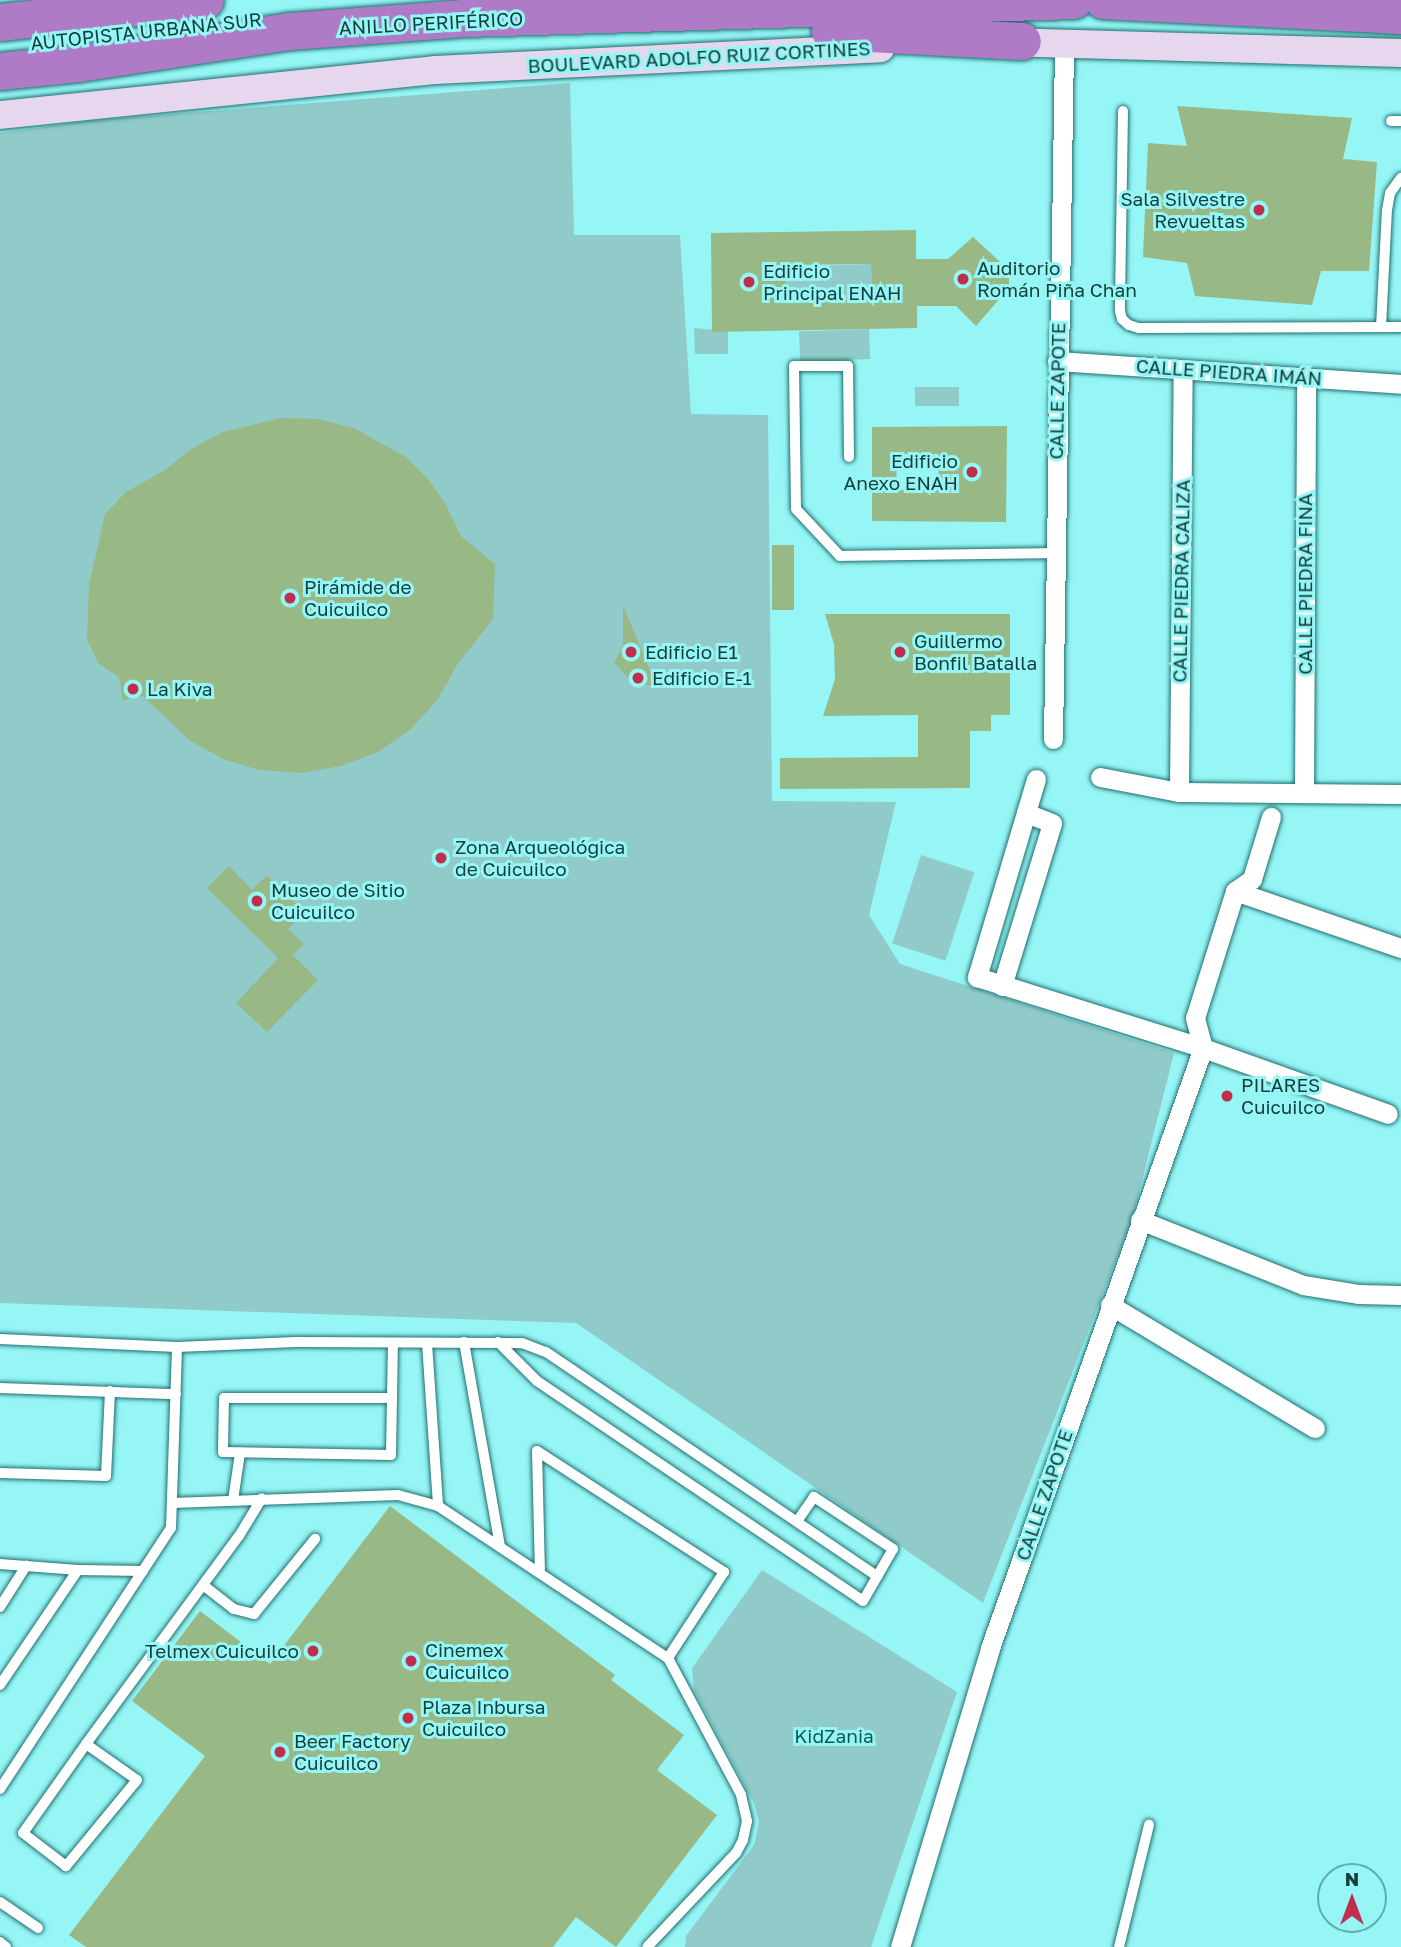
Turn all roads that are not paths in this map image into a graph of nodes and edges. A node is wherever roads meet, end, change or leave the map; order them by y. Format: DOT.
graph roads {
  1 [pos="205,0"];
  2 [pos="460,0"];
  3 [pos="1074,0"];
  4 [pos="1103,0"];
  5 [pos="1393,0"];
  6 [pos="1401,1"];
  7 [pos="1401,15"];
  8 [pos="567,17"];
  9 [pos="0,22"];
  10 [pos="290,31"];
  11 [pos="1022,41"];
  12 [pos="1064,43"];
  13 [pos="0,46"];
  14 [pos="1401,53"];
  15 [pos="0,71"];
  16 [pos="0,91"];
  17 [pos="1123,111"];
  18 [pos="0,115"];
  19 [pos="1401,178"];
  20 [pos="1381,327"];
  21 [pos="1401,327"];
  22 [pos="1057,361"];
  23 [pos="1183,370"];
  24 [pos="1306,377"];
  25 [pos="1401,384"];
  26 [pos="849,457"];
  27 [pos="1055,553"];
  28 [pos="1053,739"];
  29 [pos="1100,777"];
  30 [pos="1036,779"];
  31 [pos="1179,792"];
  32 [pos="1304,792"];
  33 [pos="1401,794"];
  34 [pos="1026,813"];
  35 [pos="1271,817"];
  36 [pos="1235,891"];
  37 [pos="1401,947"];
  38 [pos="1002,986"];
  39 [pos="1203,1048"];
  40 [pos="1388,1114"];
  41 [pos="1140,1220"];
  42 [pos="1401,1295"];
  43 [pos="1110,1305"];
  44 [pos="0,1339"];
  45 [pos="464,1342"];
  46 [pos="498,1342"];
  47 [pos="393,1343"];
  48 [pos="427,1343"];
  49 [pos="177,1347"];
  50 [pos="0,1388"];
  51 [pos="110,1391"];
  52 [pos="176,1394"];
  53 [pos="391,1398"];
  54 [pos="1315,1428"];
  55 [pos="240,1453"];
  56 [pos="0,1473"];
  57 [pos="262,1499"];
  58 [pos="233,1500"];
  59 [pos="172,1503"];
  60 [pos="438,1506"];
  61 [pos="797,1521"];
  62 [pos="315,1539"];
  63 [pos="499,1547"];
  64 [pos="0,1564"];
  65 [pos="26,1566"];
  66 [pos="78,1570"];
  67 [pos="143,1571"];
  68 [pos="540,1573"];
  69 [pos="877,1576"];
  70 [pos="203,1585"];
  71 [pos="0,1607"];
  72 [pos="668,1658"];
  73 [pos="0,1685"];
  74 [pos="86,1744"];
  75 [pos="0,1790"];
  76 [pos="1149,1825"];
  77 [pos="0,1902"];
  78 [pos="38,1928"];
  79 [pos="0,1942"];
  80 [pos="6,1947"];
  81 [pos="647,1947"];
  82 [pos="900,1947"];
  83 [pos="1119,1947"];
  1 -- 9 [label="highway, AUTOPISTA URBANA SUR"];
  2 -- 13 [label="highway, AUTOPISTA URBANA SUR"];
  3 -- 8 [label="highway, ANILLO PERIFÉRICO"];
  4 -- 7 [label="highway"];
  5 -- 6 [label="highway"];
  8 -- 10 [label="highway, ANILLO PERIFÉRICO"];
  8 -- 11 [label="highway"];
  10 -- 15 [label="highway, ANILLO PERIFÉRICO"];
  10 -- 16 [label="highway"];
  11 -- 12 [label="main road, BOULEVARD ADOLFO RUIZ CORTINES"];
  11 -- 18 [label="main road, BOULEVARD ADOLFO RUIZ CORTINES"];
  12 -- 14 [label="main road, BOULEVARD ADOLFO RUIZ CORTINES"];
  12 -- 22 [label="street, CALLE ZAPOTE"];
  17 -- 20 [label="lane"];
  19 -- 20 [label="lane"];
  20 -- 21 [label="lane"];
  22 -- 23 [label="street, CALLE PIEDRA IMÁN"];
  22 -- 27 [label="street, CALLE ZAPOTE"];
  23 -- 24 [label="street, CALLE PIEDRA IMÁN"];
  23 -- 31 [label="street, CALLE PIEDRA CALIZA"];
  24 -- 25 [label="street, CALLE PIEDRA IMÁN"];
  24 -- 32 [label="street, CALLE PIEDRA FINA"];
  26 -- 27 [label="lane"];
  27 -- 28 [label="street, CALLE ZAPOTE"];
  29 -- 31 [label="street"];
  30 -- 34 [label="street"];
  31 -- 32 [label="street"];
  32 -- 33 [label="street"];
  34 -- 38 [label="street"];
  34 -- 38 [label="street"];
  35 -- 36 [label="street"];
  36 -- 37 [label="street"];
  36 -- 39 [label="street"];
  38 -- 39 [label="street"];
  39 -- 40 [label="street"];
  39 -- 41 [label="street, CALLE ZAPOTE"];
  41 -- 42 [label="street"];
  41 -- 43 [label="street, CALLE ZAPOTE"];
  43 -- 54 [label="street"];
  43 -- 82 [label="street, CALLE ZAPOTE"];
  44 -- 49 [label="lane"];
  45 -- 46 [label="lane"];
  45 -- 48 [label="lane"];
  45 -- 63 [label="lane"];
  46 -- 61 [label="lane"];
  46 -- 69 [label="lane"];
  47 -- 48 [label="lane"];
  47 -- 49 [label="lane"];
  47 -- 53 [label="lane"];
  48 -- 60 [label="lane"];
  49 -- 52 [label="lane"];
  50 -- 51 [label="lane"];
  51 -- 52 [label="lane"];
  51 -- 56 [label="lane"];
  52 -- 59 [label="lane"];
  53 -- 55 [label="lane"];
  53 -- 55 [label="lane"];
  55 -- 58 [label="lane"];
  57 -- 58 [label="lane"];
  57 -- 60 [label="lane"];
  57 -- 70 [label="lane"];
  58 -- 59 [label="lane"];
  59 -- 67 [label="lane"];
  60 -- 63 [label="lane"];
  61 -- 69 [label="lane"];
  61 -- 69 [label="lane"];
  62 -- 70 [label="lane"];
  63 -- 68 [label="lane"];
  64 -- 65 [label="lane"];
  65 -- 66 [label="lane"];
  65 -- 71 [label="lane"];
  66 -- 67 [label="lane"];
  66 -- 73 [label="lane"];
  67 -- 75 [label="lane"];
  68 -- 72 [label="lane"];
  68 -- 72 [label="lane"];
  70 -- 74 [label="lane"];
  72 -- 81 [label="lane"];
  74 -- 74 [label="lane"];
  76 -- 83 [label="lane"];
  77 -- 78 [label="lane"];
  79 -- 80 [label="lane"];
}
